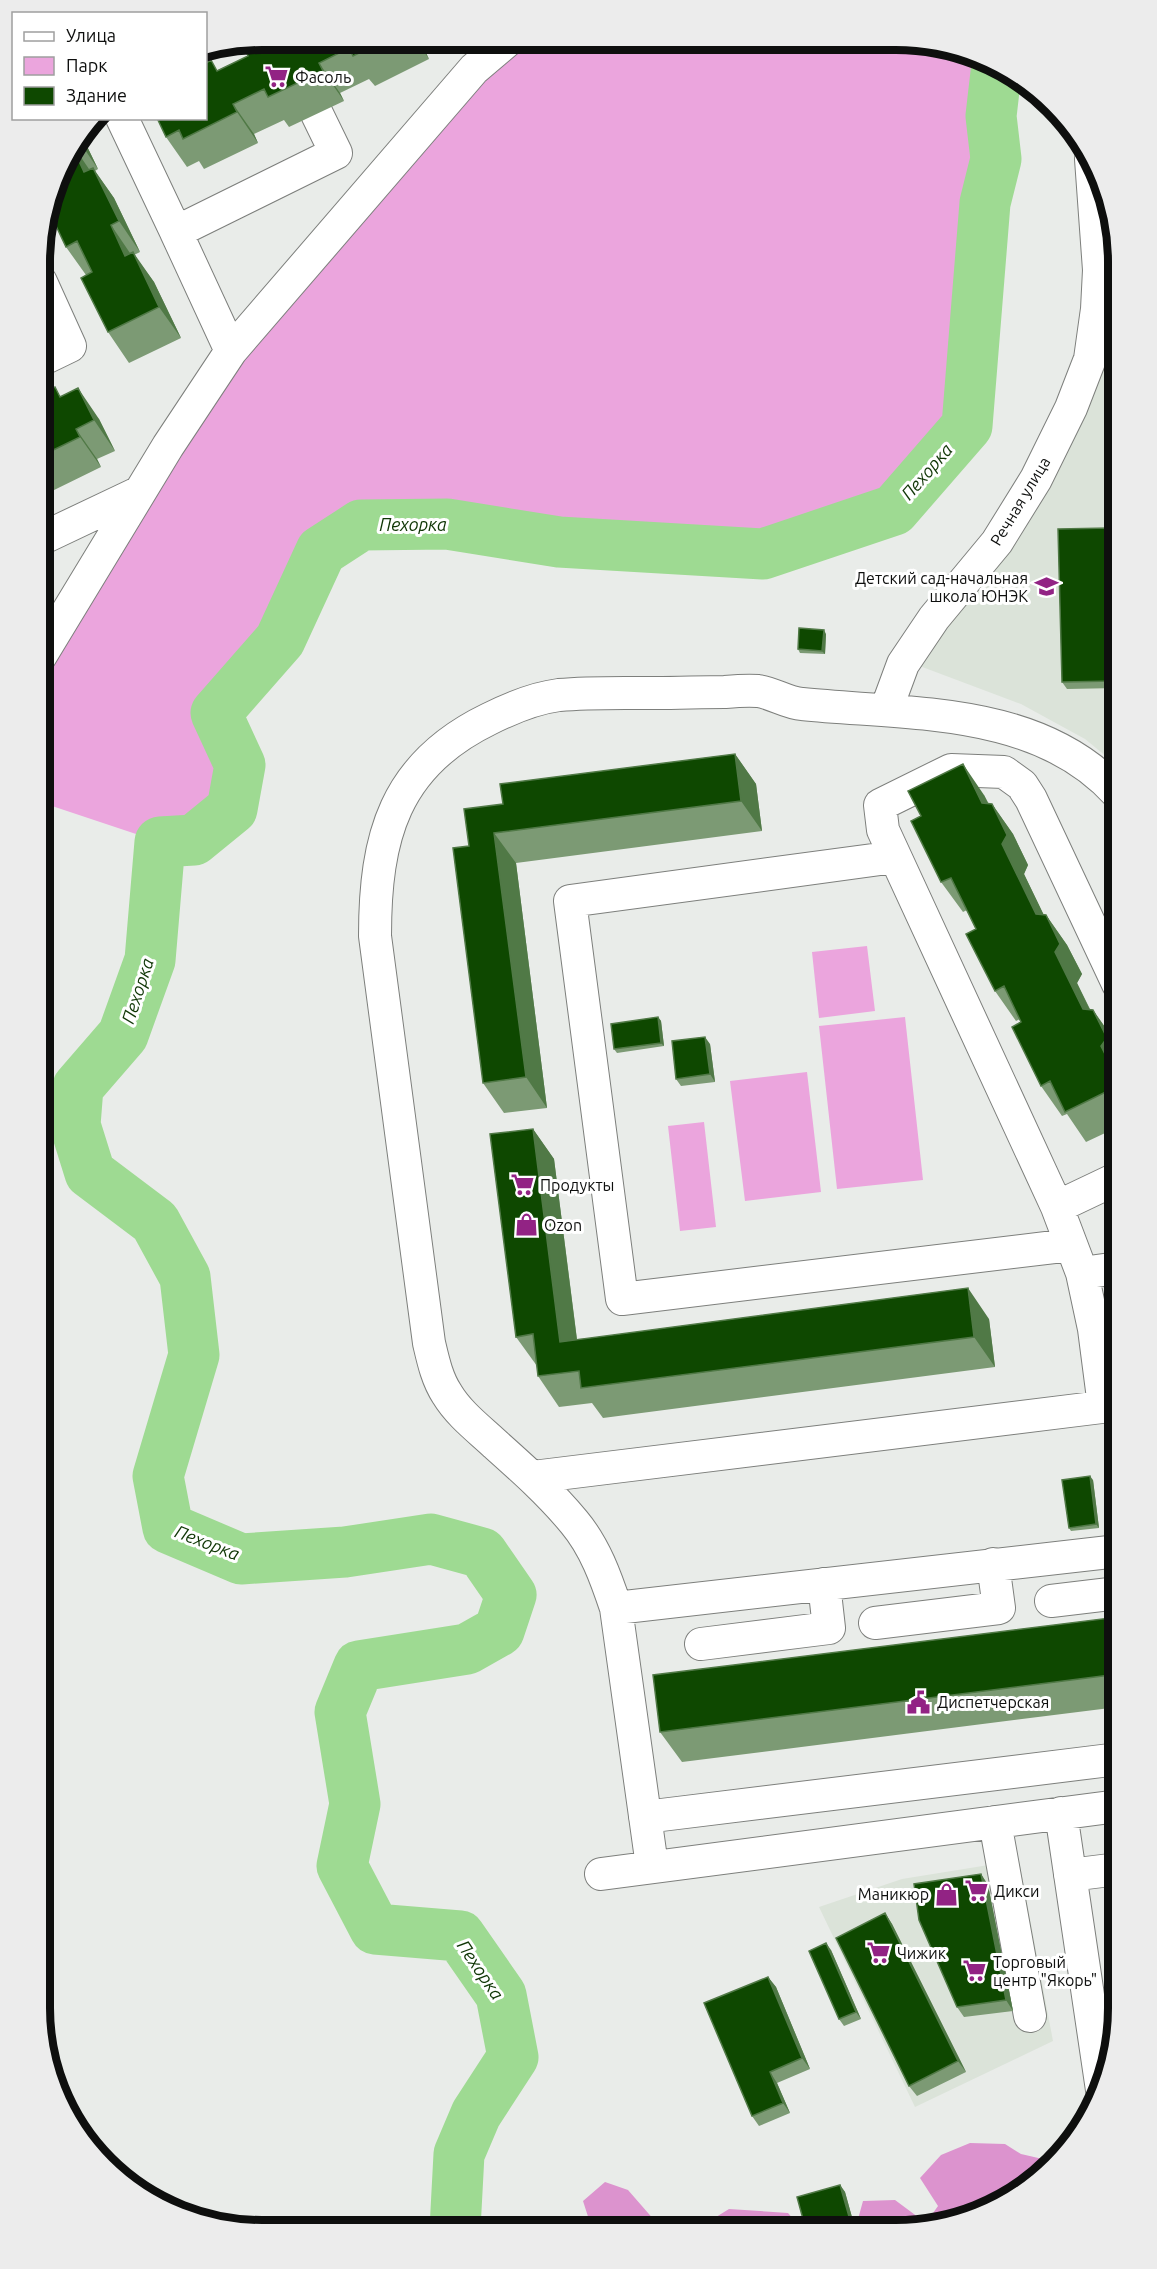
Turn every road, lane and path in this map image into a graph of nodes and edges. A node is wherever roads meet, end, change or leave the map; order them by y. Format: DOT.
graph roads {
  1 [pos="488,50"];
  2 [pos="317,114"];
  3 [pos="123,120"];
  4 [pos="1094,188"];
  5 [pos="176,232"];
  6 [pos="50,302"];
  7 [pos="1107,310"];
  8 [pos="231,351"];
  9 [pos="50,356"];
  10 [pos="140,492"];
  11 [pos="50,534"];
  12 [pos="50,640"];
  13 [pos="886,710"];
  14 [pos="1108,785"];
  15 [pos="895,857"];
  16 [pos="1108,962"];
  17 [pos="1107,1183"];
  18 [pos="1057,1207"];
  19 [pos="1076,1259"];
  20 [pos="1107,1266"];
  21 [pos="1094,1329"];
  22 [pos="1107,1351"];
  23 [pos="1107,1390"];
  24 [pos="1107,1406"];
  25 [pos="533,1477"];
  26 [pos="1107,1552"];
  27 [pos="993,1564"];
  28 [pos="824,1584"];
  29 [pos="1107,1594"];
  30 [pos="1051,1601"];
  31 [pos="616,1608"];
  32 [pos="874,1623"];
  33 [pos="701,1644"];
  34 [pos="1107,1760"];
  35 [pos="1107,1807"];
  36 [pos="1061,1813"];
  37 [pos="645,1817"];
  38 [pos="994,1822"];
  39 [pos="652,1866"];
  40 [pos="1107,1870"];
  41 [pos="601,1874"];
  42 [pos="1070,1875"];
  43 [pos="1030,2016"];
  44 [pos="1099,2067"];
  1 -- 8 [label="street"];
  2 -- 5 [label="street"];
  3 -- 5 [label="street"];
  4 -- 7 [label="street, Речная улица"];
  5 -- 8 [label="street"];
  6 -- 9 [label="street"];
  7 -- 13 [label="street, Речная улица"];
  8 -- 10 [label="street"];
  10 -- 11 [label="street"];
  10 -- 12 [label="street"];
  13 -- 14 [label="street"];
  13 -- 25 [label="street"];
  15 -- 16 [label="street"];
  15 -- 18 [label="street"];
  15 -- 19 [label="street"];
  17 -- 18 [label="street"];
  18 -- 19 [label="street"];
  19 -- 20 [label="street"];
  19 -- 21 [label="street"];
  21 -- 22 [label="street"];
  21 -- 23 [label="street"];
  24 -- 25 [label="street"];
  25 -- 31 [label="street"];
  26 -- 27 [label="street"];
  27 -- 28 [label="street"];
  27 -- 32 [label="street"];
  28 -- 31 [label="street"];
  28 -- 33 [label="street"];
  29 -- 30 [label="street"];
  31 -- 37 [label="street"];
  34 -- 37 [label="street"];
  35 -- 36 [label="street"];
  36 -- 38 [label="street"];
  36 -- 42 [label="street"];
  37 -- 39 [label="street"];
  38 -- 39 [label="street"];
  38 -- 43 [label="street"];
  39 -- 41 [label="street"];
  40 -- 42 [label="street"];
  42 -- 44 [label="street"];
}
